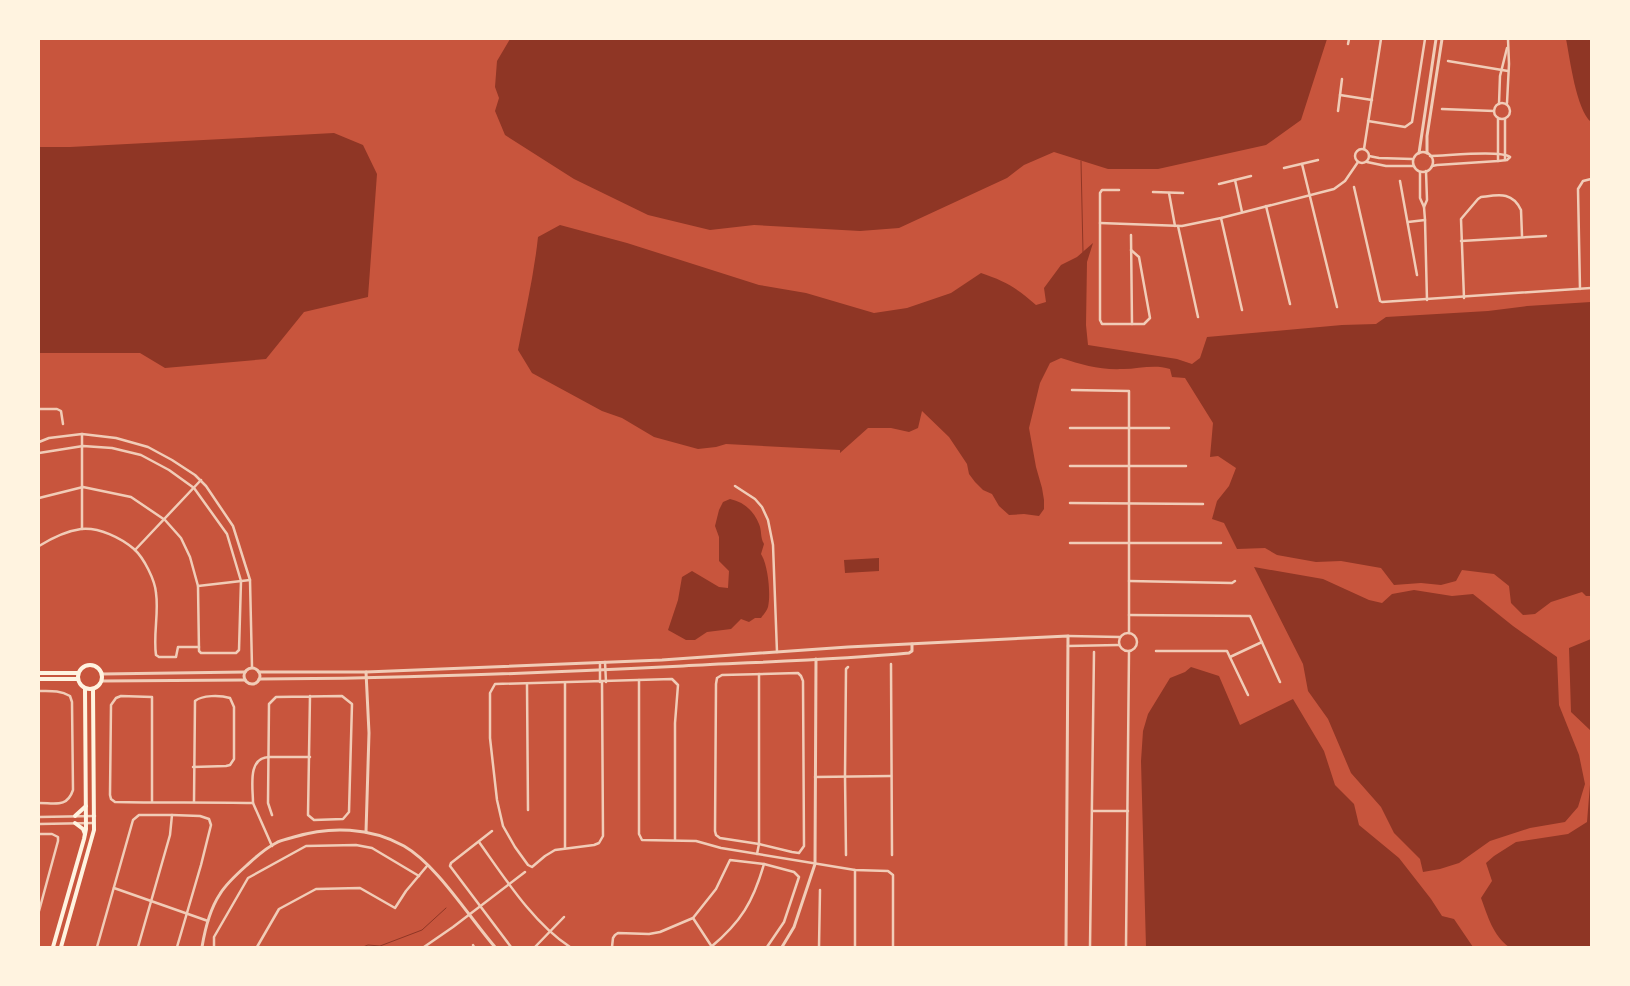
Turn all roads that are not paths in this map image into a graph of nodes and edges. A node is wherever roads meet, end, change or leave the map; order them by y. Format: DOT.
graph roads {
  1 [pos="1349,39"];
  2 [pos="1381,39"];
  3 [pos="1425,39"];
  4 [pos="1436,39"];
  5 [pos="1442,39"];
  6 [pos="1508,39"];
  7 [pos="1348,44"];
  8 [pos="1508,47"];
  9 [pos="1448,61"];
  10 [pos="1501,70"];
  11 [pos="1508,71"];
  12 [pos="1342,79"];
  13 [pos="1340,95"];
  14 [pos="1372,100"];
  15 [pos="1499,104"];
  16 [pos="1507,104"];
  17 [pos="1442,109"];
  18 [pos="1338,111"];
  19 [pos="1494,111"];
  20 [pos="1498,118"];
  21 [pos="1505,119"];
  22 [pos="1368,121"];
  23 [pos="1364,149"];
  24 [pos="1419,153"];
  25 [pos="1429,154"];
  26 [pos="1498,154"];
  27 [pos="1505,155"];
  28 [pos="1369,156"];
  29 [pos="1413,159"];
  30 [pos="1318,160"];
  31 [pos="1498,161"];
  32 [pos="1358,162"];
  33 [pos="1367,162"];
  34 [pos="1302,164"];
  35 [pos="1414,166"];
  36 [pos="1432,166"];
  37 [pos="1284,168"];
  38 [pos="1426,171"];
  39 [pos="1420,172"];
  40 [pos="1251,176"];
  41 [pos="1591,179"];
  42 [pos="1235,180"];
  43 [pos="1400,181"];
  44 [pos="1219,184"];
  45 [pos="1354,187"];
  46 [pos="1119,190"];
  47 [pos="1153,192"];
  48 [pos="1169,193"];
  49 [pos="1183,193"];
  50 [pos="1309,195"];
  51 [pos="1266,206"];
  52 [pos="1424,207"];
  53 [pos="1242,212"];
  54 [pos="1221,218"];
  55 [pos="1425,220"];
  56 [pos="1408,222"];
  57 [pos="1100,223"];
  58 [pos="1176,226"];
  59 [pos="1131,235"];
  60 [pos="1522,236"];
  61 [pos="1546,236"];
  62 [pos="1461,241"];
  63 [pos="1131,250"];
  64 [pos="1417,275"];
  65 [pos="1591,288"];
  66 [pos="1580,289"];
  67 [pos="1464,298"];
  68 [pos="1427,300"];
  69 [pos="1290,304"];
  70 [pos="1337,307"];
  71 [pos="1242,310"];
  72 [pos="1198,317"];
  73 [pos="1132,324"];
  74 [pos="1072,390"];
  75 [pos="39,409"];
  76 [pos="63,424"];
  77 [pos="1129,427"];
  78 [pos="1070,428"];
  79 [pos="1169,428"];
  80 [pos="82,434"];
  81 [pos="39,442"];
  82 [pos="83,446"];
  83 [pos="39,453"];
  84 [pos="1070,466"];
  85 [pos="1129,466"];
  86 [pos="1186,466"];
  87 [pos="201,480"];
  88 [pos="735,486"];
  89 [pos="83,487"];
  90 [pos="194,488"];
  91 [pos="39,498"];
  92 [pos="1070,503"];
  93 [pos="1129,504"];
  94 [pos="1203,504"];
  95 [pos="165,520"];
  96 [pos="82,529"];
  97 [pos="1070,543"];
  98 [pos="1129,543"];
  99 [pos="1221,543"];
  100 [pos="39,546"];
  101 [pos="135,550"];
  102 [pos="250,580"];
  103 [pos="241,581"];
  104 [pos="1129,581"];
  105 [pos="1235,581"];
  106 [pos="198,586"];
  107 [pos="1129,614"];
  108 [pos="1129,633"];
  109 [pos="1068,636"];
  110 [pos="1120,637"];
  111 [pos="1262,642"];
  112 [pos="912,644"];
  113 [pos="1119,645"];
  114 [pos="1068,646"];
  115 [pos="199,647"];
  116 [pos="1156,651"];
  117 [pos="1094,652"];
  118 [pos="1129,652"];
  119 [pos="777,653"];
  120 [pos="1230,657"];
  121 [pos="816,659"];
  122 [pos="600,662"];
  123 [pos="605,662"];
  124 [pos="891,664"];
  125 [pos="848,667"];
  126 [pos="252,668"];
  127 [pos="600,670"];
  128 [pos="605,670"];
  129 [pos="245,672"];
  130 [pos="259,672"];
  131 [pos="366,672"];
  132 [pos="39,673"];
  133 [pos="78,673"];
  134 [pos="102,674"];
  135 [pos="758,674"];
  136 [pos="367,678"];
  137 [pos="39,679"];
  138 [pos="77,679"];
  139 [pos="259,679"];
  140 [pos="245,680"];
  141 [pos="639,680"];
  142 [pos="102,681"];
  143 [pos="564,682"];
  144 [pos="602,682"];
  145 [pos="1280,682"];
  146 [pos="527,684"];
  147 [pos="85,689"];
  148 [pos="94,689"];
  149 [pos="39,692"];
  150 [pos="1248,695"];
  151 [pos="310,696"];
  152 [pos="269,757"];
  153 [pos="310,757"];
  154 [pos="194,767"];
  155 [pos="845,776"];
  156 [pos="891,776"];
  157 [pos="815,777"];
  158 [pos="152,802"];
  159 [pos="194,802"];
  160 [pos="39,803"];
  161 [pos="253,803"];
  162 [pos="86,805"];
  163 [pos="528,810"];
  164 [pos="1092,811"];
  165 [pos="1128,811"];
  166 [pos="172,815"];
  167 [pos="272,815"];
  168 [pos="75,816"];
  169 [pos="87,816"];
  170 [pos="94,816"];
  171 [pos="39,817"];
  172 [pos="86,823"];
  173 [pos="94,823"];
  174 [pos="39,824"];
  175 [pos="75,824"];
  176 [pos="492,831"];
  177 [pos="366,832"];
  178 [pos="39,834"];
  179 [pos="85,834"];
  180 [pos="675,840"];
  181 [pos="479,842"];
  182 [pos="759,844"];
  183 [pos="272,846"];
  184 [pos="565,848"];
  185 [pos="757,854"];
  186 [pos="892,854"];
  187 [pos="846,856"];
  188 [pos="764,864"];
  189 [pos="815,864"];
  190 [pos="427,866"];
  191 [pos="855,870"];
  192 [pos="525,872"];
  193 [pos="419,876"];
  194 [pos="509,884"];
  195 [pos="114,888"];
  196 [pos="820,890"];
  197 [pos="151,902"];
  198 [pos="481,906"];
  199 [pos="39,911"];
  200 [pos="186,914"];
  201 [pos="469,915"];
  202 [pos="564,917"];
  203 [pos="693,918"];
  204 [pos="208,921"];
  205 [pos="550,931"];
  206 [pos="429,946"];
  207 [pos="53,947"];
  208 [pos="61,947"];
  209 [pos="97,947"];
  210 [pos="138,947"];
  211 [pos="177,947"];
  212 [pos="202,947"];
  213 [pos="214,947"];
  214 [pos="257,947"];
  215 [pos="424,947"];
  216 [pos="494,947"];
  217 [pos="511,947"];
  218 [pos="535,947"];
  219 [pos="570,947"];
  220 [pos="612,947"];
  221 [pos="711,947"];
  222 [pos="767,947"];
  223 [pos="782,947"];
  224 [pos="820,947"];
  225 [pos="855,947"];
  226 [pos="893,947"];
  227 [pos="1066,947"];
  228 [pos="1090,947"];
  229 [pos="1126,947"];
  1 -- 7 [label="street"];
  2 -- 14 [label="street"];
  3 -- 22 [label="street"];
  4 -- 24 [label="street"];
  5 -- 25 [label="street"];
  6 -- 8 [label="street"];
  8 -- 10 [label="street"];
  8 -- 11 [label="street"];
  9 -- 10 [label="street"];
  10 -- 11 [label="street"];
  10 -- 15 [label="street"];
  11 -- 16 [label="street"];
  12 -- 13 [label="street"];
  13 -- 14 [label="street"];
  13 -- 18 [label="street"];
  14 -- 22 [label="street"];
  15 -- 16 [label="street"];
  15 -- 19 [label="street"];
  16 -- 21 [label="street"];
  17 -- 19 [label="street"];
  19 -- 20 [label="street"];
  20 -- 21 [label="street"];
  20 -- 26 [label="street"];
  21 -- 27 [label="street"];
  22 -- 23 [label="street"];
  23 -- 28 [label="street"];
  23 -- 32 [label="street"];
  24 -- 25 [label="street"];
  24 -- 29 [label="street"];
  25 -- 26 [label="street"];
  25 -- 36 [label="street"];
  26 -- 27 [label="street"];
  26 -- 31 [label="street"];
  27 -- 31 [label="street"];
  28 -- 29 [label="street"];
  28 -- 33 [label="street"];
  29 -- 35 [label="street"];
  30 -- 34 [label="street"];
  31 -- 36 [label="street"];
  32 -- 33 [label="street"];
  32 -- 50 [label="street"];
  33 -- 35 [label="street"];
  34 -- 37 [label="street"];
  34 -- 50 [label="street"];
  35 -- 39 [label="street"];
  36 -- 38 [label="street"];
  38 -- 39 [label="street"];
  38 -- 52 [label="street"];
  39 -- 52 [label="street"];
  40 -- 42 [label="street"];
  41 -- 66 [label="street"];
  42 -- 44 [label="street"];
  42 -- 53 [label="street"];
  43 -- 56 [label="street"];
  45 -- 68 [label="street"];
  46 -- 57 [label="street"];
  47 -- 48 [label="street"];
  48 -- 49 [label="street"];
  48 -- 58 [label="street"];
  50 -- 51 [label="street"];
  50 -- 70 [label="street"];
  51 -- 53 [label="street"];
  51 -- 69 [label="street"];
  52 -- 55 [label="street"];
  53 -- 54 [label="street"];
  54 -- 58 [label="street"];
  54 -- 71 [label="street"];
  55 -- 56 [label="street"];
  55 -- 68 [label="street"];
  56 -- 64 [label="street"];
  57 -- 58 [label="street"];
  57 -- 73 [label="street"];
  58 -- 72 [label="street"];
  59 -- 63 [label="street"];
  60 -- 61 [label="street"];
  60 -- 62 [label="street"];
  60 -- 62 [label="street"];
  62 -- 67 [label="street"];
  63 -- 73 [label="street"];
  63 -- 73 [label="street"];
  65 -- 66 [label="street"];
  66 -- 67 [label="street"];
  67 -- 68 [label="street"];
  74 -- 77 [label="street"];
  75 -- 76 [label="street"];
  77 -- 78 [label="street"];
  77 -- 79 [label="street"];
  77 -- 85 [label="street"];
  80 -- 81 [label="street"];
  80 -- 82 [label="street"];
  80 -- 87 [label="street"];
  82 -- 83 [label="street"];
  82 -- 89 [label="street"];
  82 -- 90 [label="street"];
  84 -- 85 [label="street"];
  85 -- 86 [label="street"];
  85 -- 93 [label="street"];
  87 -- 90 [label="street"];
  87 -- 102 [label="street"];
  88 -- 119 [label="street"];
  89 -- 91 [label="street"];
  89 -- 95 [label="street"];
  89 -- 96 [label="street"];
  90 -- 95 [label="street"];
  90 -- 103 [label="street"];
  92 -- 93 [label="street"];
  93 -- 94 [label="street"];
  93 -- 98 [label="street"];
  95 -- 101 [label="street"];
  95 -- 106 [label="street"];
  96 -- 100 [label="street"];
  96 -- 101 [label="street"];
  97 -- 98 [label="street"];
  98 -- 99 [label="street"];
  98 -- 104 [label="street"];
  101 -- 115 [label="street"];
  102 -- 103 [label="street"];
  102 -- 126 [label="street"];
  103 -- 106 [label="street"];
  103 -- 115 [label="street"];
  104 -- 105 [label="street"];
  104 -- 107 [label="street"];
  106 -- 115 [label="street"];
  107 -- 108 [label="street"];
  107 -- 111 [label="street"];
  108 -- 110 [label="street"];
  108 -- 118 [label="street"];
  109 -- 110 [label="street"];
  109 -- 112 [label="street"];
  109 -- 114 [label="street"];
  110 -- 113 [label="street"];
  111 -- 120 [label="street"];
  111 -- 145 [label="street"];
  112 -- 119 [label="street"];
  112 -- 121 [label="street"];
  113 -- 114 [label="street"];
  113 -- 118 [label="street"];
  114 -- 227 [label="street"];
  116 -- 120 [label="street"];
  117 -- 164 [label="street"];
  118 -- 165 [label="street"];
  119 -- 123 [label="street"];
  120 -- 150 [label="street"];
  121 -- 128 [label="street"];
  121 -- 157 [label="street"];
  122 -- 123 [label="street"];
  122 -- 127 [label="street"];
  122 -- 131 [label="street"];
  123 -- 128 [label="street"];
  124 -- 156 [label="street"];
  125 -- 155 [label="street"];
  126 -- 129 [label="street"];
  126 -- 130 [label="street"];
  127 -- 128 [label="street"];
  127 -- 136 [label="street"];
  127 -- 144 [label="street"];
  128 -- 144 [label="street"];
  129 -- 134 [label="street"];
  129 -- 140 [label="street"];
  130 -- 131 [label="street"];
  130 -- 139 [label="street"];
  131 -- 136 [label="street"];
  132 -- 133 [label="main road"];
  133 -- 134 [label="main road"];
  133 -- 138 [label="main road"];
  134 -- 142 [label="main road"];
  135 -- 182 [label="street"];
  135 -- 182 [label="street"];
  135 -- 182 [label="street"];
  136 -- 139 [label="street"];
  136 -- 177 [label="street"];
  137 -- 138 [label="main road"];
  138 -- 147 [label="main road"];
  139 -- 140 [label="street"];
  140 -- 142 [label="street"];
  141 -- 144 [label="street"];
  141 -- 180 [label="street"];
  141 -- 180 [label="street"];
  142 -- 148 [label="main road"];
  143 -- 144 [label="street"];
  143 -- 146 [label="street"];
  143 -- 184 [label="street"];
  144 -- 184 [label="street"];
  146 -- 163 [label="street"];
  146 -- 184 [label="street"];
  147 -- 148 [label="main road"];
  147 -- 162 [label="main road"];
  148 -- 170 [label="main road"];
  149 -- 160 [label="street"];
  151 -- 152 [label="street"];
  151 -- 153 [label="street"];
  151 -- 153 [label="street"];
  152 -- 153 [label="street"];
  152 -- 161 [label="street"];
  152 -- 167 [label="street"];
  154 -- 154 [label="street"];
  154 -- 159 [label="street"];
  155 -- 156 [label="street"];
  155 -- 157 [label="street"];
  155 -- 187 [label="street"];
  156 -- 186 [label="street"];
  157 -- 189 [label="street"];
  158 -- 158 [label="street"];
  158 -- 159 [label="street"];
  159 -- 161 [label="street"];
  161 -- 183 [label="street"];
  162 -- 168 [label="main road"];
  162 -- 169 [label="main road"];
  164 -- 165 [label="street"];
  164 -- 228 [label="street"];
  165 -- 229 [label="street"];
  166 -- 195 [label="street"];
  166 -- 197 [label="street"];
  166 -- 200 [label="street"];
  168 -- 169 [label="street"];
  168 -- 171 [label="street"];
  169 -- 170 [label="street"];
  169 -- 172 [label="main road"];
  170 -- 173 [label="main road"];
  172 -- 173 [label="street"];
  172 -- 175 [label="street"];
  172 -- 179 [label="main road"];
  173 -- 208 [label="main road"];
  174 -- 175 [label="street"];
  175 -- 179 [label="main road"];
  176 -- 181 [label="street"];
  177 -- 183 [label="street"];
  177 -- 190 [label="street"];
  178 -- 199 [label="street"];
  179 -- 207 [label="main road"];
  180 -- 185 [label="street"];
  181 -- 194 [label="street"];
  181 -- 198 [label="street"];
  182 -- 185 [label="street"];
  183 -- 204 [label="street"];
  185 -- 189 [label="street"];
  188 -- 203 [label="street"];
  188 -- 221 [label="street"];
  188 -- 222 [label="street"];
  189 -- 191 [label="street"];
  189 -- 223 [label="street"];
  190 -- 193 [label="street"];
  190 -- 201 [label="street"];
  191 -- 225 [label="street"];
  191 -- 226 [label="street"];
  192 -- 194 [label="street"];
  193 -- 213 [label="street"];
  193 -- 214 [label="street"];
  194 -- 198 [label="street"];
  194 -- 205 [label="street"];
  195 -- 197 [label="street"];
  195 -- 209 [label="street"];
  196 -- 224 [label="street"];
  197 -- 200 [label="street"];
  197 -- 210 [label="street"];
  198 -- 201 [label="street"];
  198 -- 217 [label="street"];
  200 -- 204 [label="street"];
  200 -- 211 [label="street"];
  201 -- 206 [label="street"];
  201 -- 216 [label="street"];
  202 -- 205 [label="street"];
  203 -- 220 [label="street"];
  203 -- 221 [label="street"];
  204 -- 212 [label="street"];
  205 -- 218 [label="street"];
  205 -- 219 [label="street"];
  206 -- 215 [label="street"];
}
